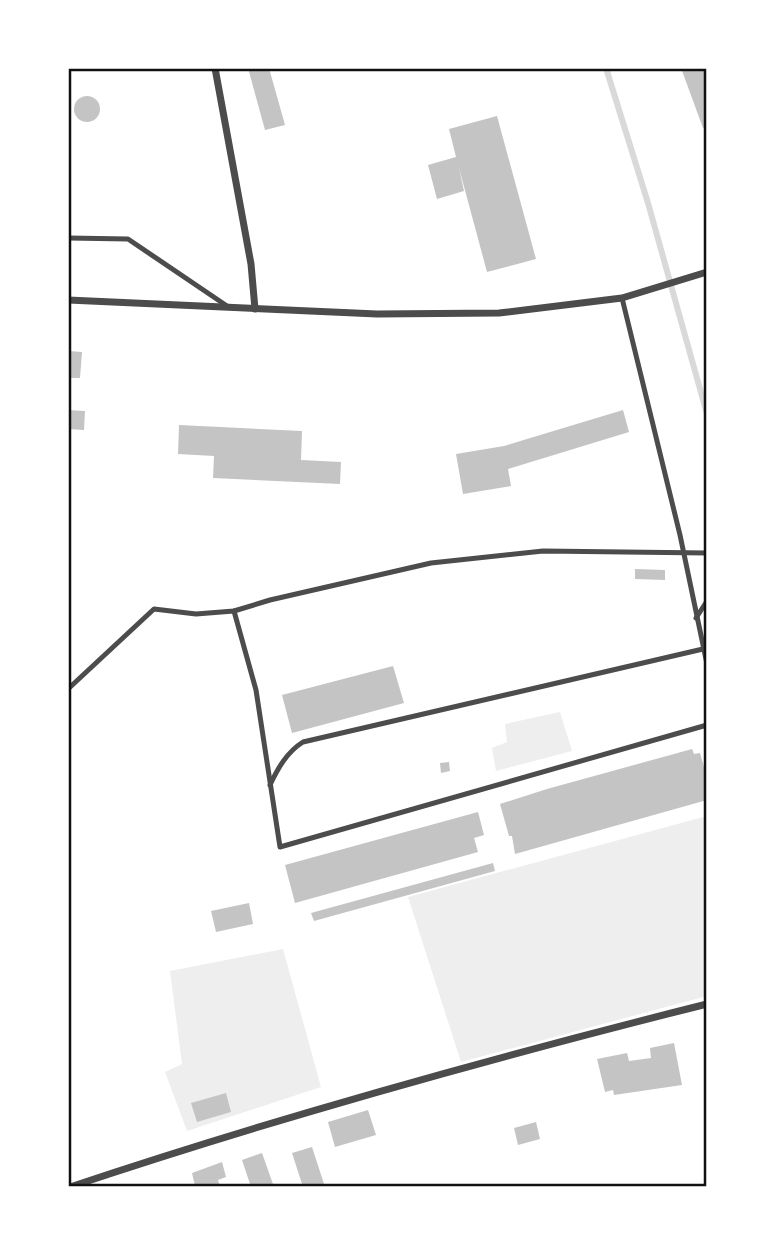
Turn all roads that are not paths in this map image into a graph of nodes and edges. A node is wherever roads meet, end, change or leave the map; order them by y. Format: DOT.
graph roads {
  1 [pos="215,68"];
  2 [pos="68,238"];
  3 [pos="707,272"];
  4 [pos="621,298"];
  5 [pos="68,300"];
  6 [pos="230,308"];
  7 [pos="255,309"];
  8 [pos="684,552"];
  9 [pos="707,553"];
  10 [pos="707,601"];
  11 [pos="234,611"];
  12 [pos="696,618"];
  13 [pos="703,649"];
  14 [pos="707,664"];
  15 [pos="68,690"];
  16 [pos="707,724"];
  17 [pos="270,785"];
  18 [pos="707,1004"];
  19 [pos="69,1187"];
  1 -- 7 [label="street"];
  2 -- 6 [label="lane"];
  3 -- 4 [label="street"];
  4 -- 7 [label="street"];
  4 -- 8 [label="lane"];
  5 -- 6 [label="street"];
  6 -- 7 [label="street"];
  8 -- 9 [label="lane"];
  8 -- 11 [label="lane"];
  8 -- 12 [label="lane"];
  10 -- 12 [label="lane"];
  11 -- 15 [label="lane"];
  11 -- 17 [label="lane"];
  12 -- 13 [label="lane"];
  13 -- 14 [label="lane"];
  13 -- 17 [label="lane"];
  16 -- 17 [label="lane"];
  18 -- 19 [label="street"];
}
